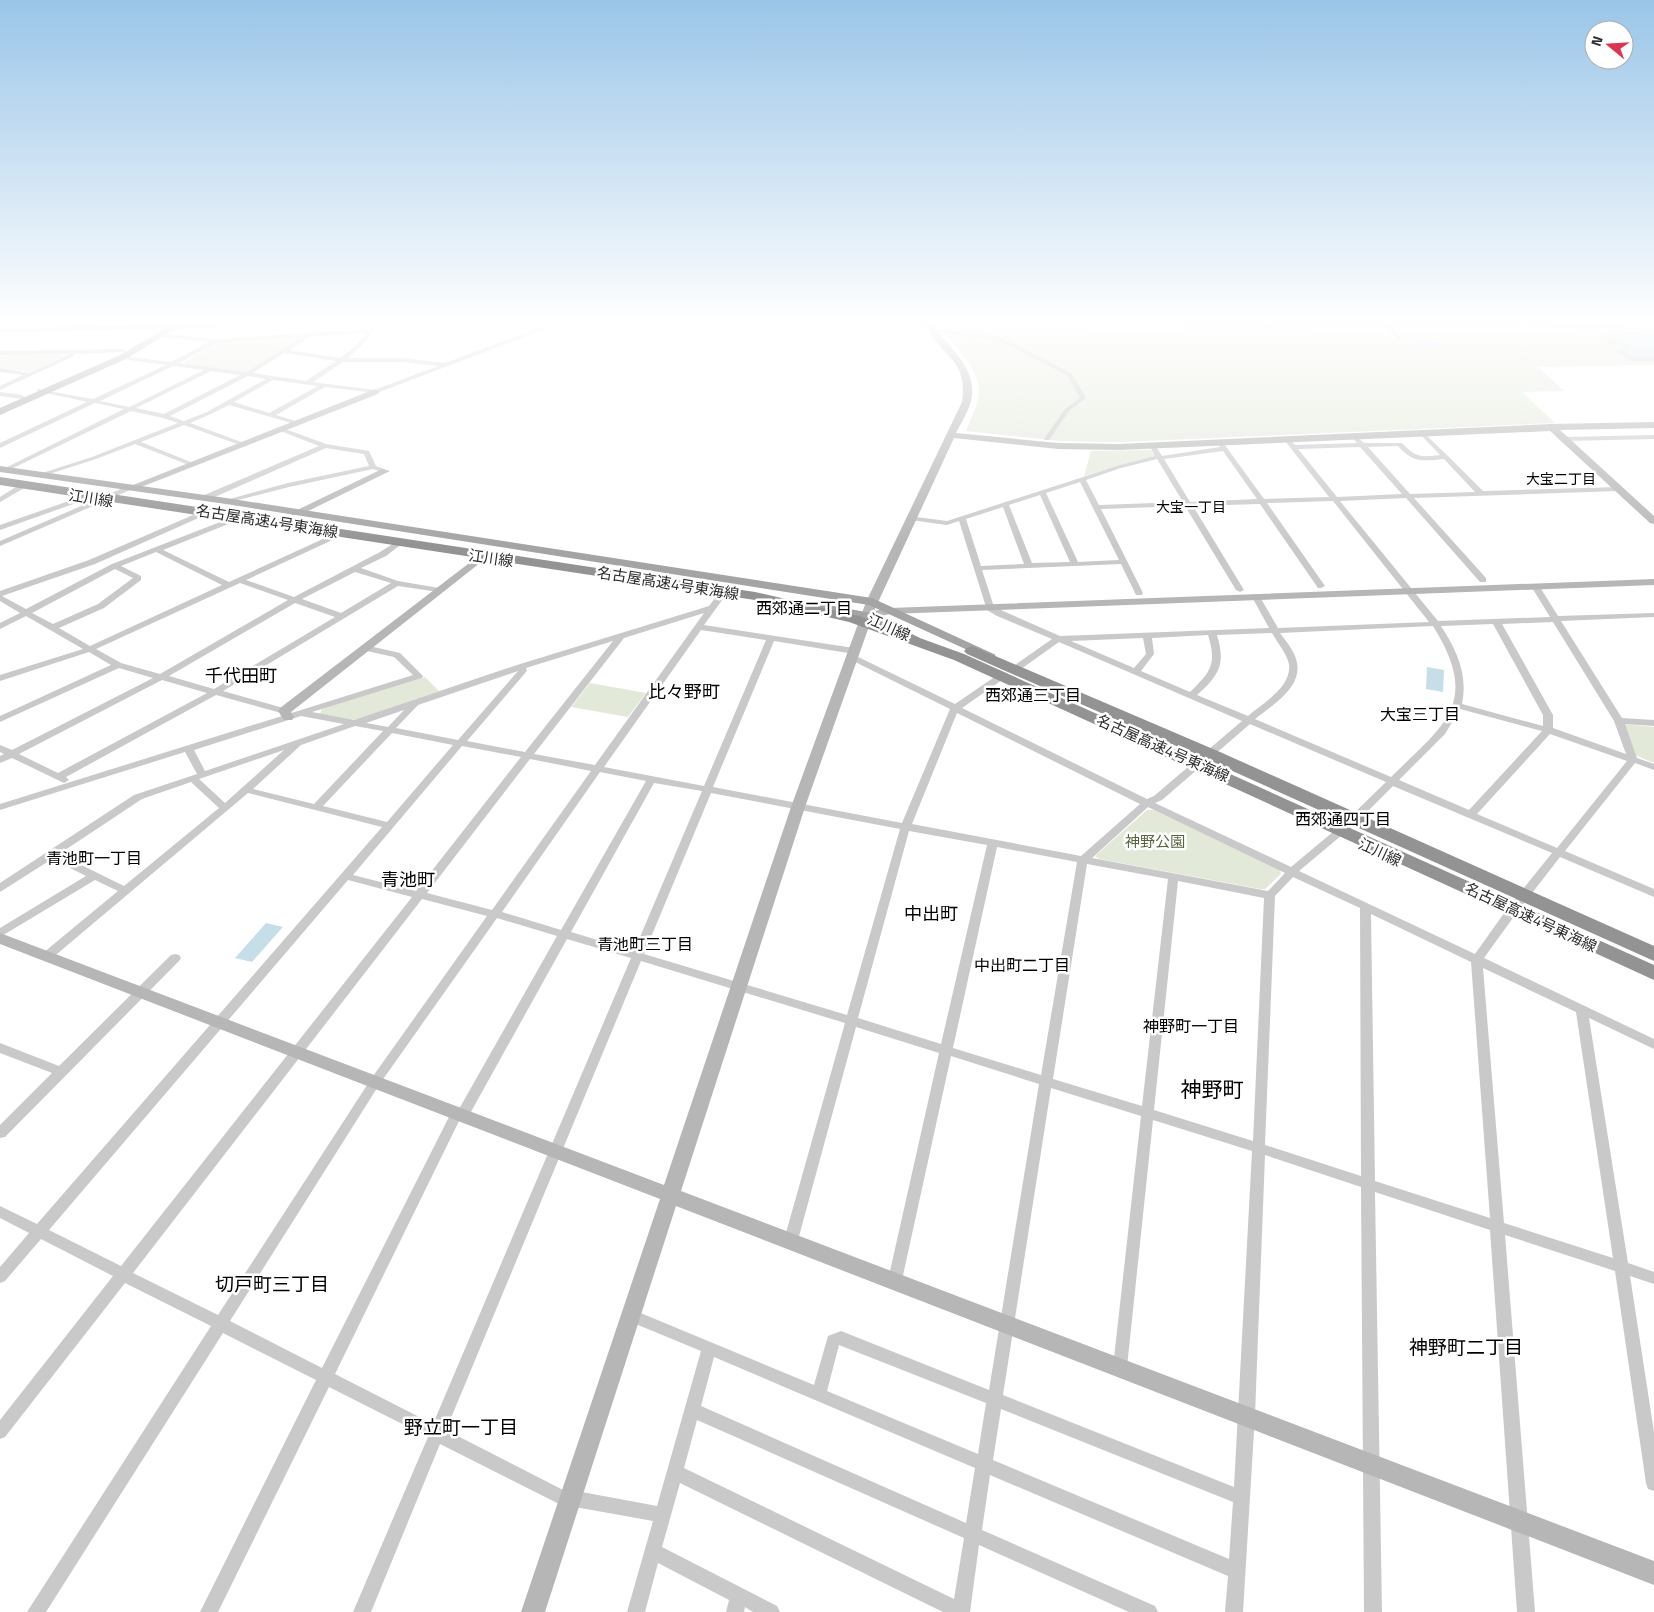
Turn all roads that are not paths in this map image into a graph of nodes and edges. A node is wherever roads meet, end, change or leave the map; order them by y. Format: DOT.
graph roads {
  1 [pos="16,396"];
  2 [pos="30,396"];
  3 [pos="71,396"];
  4 [pos="103,396"];
  5 [pos="157,396"];
  6 [pos="204,396"];
  7 [pos="239,396"];
  8 [pos="304,396"];
  9 [pos="364,396"];
  10 [pos="967,396"];
  11 [pos="1082,396"];
  12 [pos="22,397"];
  13 [pos="93,401"];
  14 [pos="228,402"];
  15 [pos="0,407"];
  16 [pos="130,409"];
  17 [pos="0,412"];
  18 [pos="270,415"];
  19 [pos="165,416"];
  20 [pos="181,423"];
  21 [pos="297,423"];
  22 [pos="1654,425"];
  23 [pos="1551,427"];
  24 [pos="280,429"];
  25 [pos="1062,434"];
  26 [pos="1423,434"];
  27 [pos="951,435"];
  28 [pos="1354,436"];
  29 [pos="1654,437"];
  30 [pos="1563,439"];
  31 [pos="136,442"];
  32 [pos="1290,443"];
  33 [pos="242,444"];
  34 [pos="1152,445"];
  35 [pos="1222,445"];
  36 [pos="1362,445"];
  37 [pos="0,446"];
  38 [pos="325,446"];
  39 [pos="1159,457"];
  40 [pos="1446,457"];
  41 [pos="191,464"];
  42 [pos="373,467"];
  43 [pos="385,471"];
  44 [pos="42,475"];
  45 [pos="1,476"];
  46 [pos="1082,479"];
  47 [pos="22,487"];
  48 [pos="133,487"];
  49 [pos="1618,489"];
  50 [pos="1042,492"];
  51 [pos="1480,493"];
  52 [pos="1408,496"];
  53 [pos="88,497"];
  54 [pos="205,498"];
  55 [pos="1334,498"];
  56 [pos="0,500"];
  57 [pos="105,500"];
  58 [pos="226,501"];
  59 [pos="1260,501"];
  60 [pos="1187,503"];
  61 [pos="1005,504"];
  62 [pos="1096,507"];
  63 [pos="296,513"];
  64 [pos="200,514"];
  65 [pos="911,518"];
  66 [pos="962,518"];
  67 [pos="233,519"];
  68 [pos="1654,521"];
  69 [pos="2,526"];
  70 [pos="336,535"];
  71 [pos="0,544"];
  72 [pos="396,544"];
  73 [pos="154,549"];
  74 [pos="480,557"];
  75 [pos="1123,562"];
  76 [pos="1075,564"];
  77 [pos="115,566"];
  78 [pos="1029,566"];
  79 [pos="978,568"];
  80 [pos="355,569"];
  81 [pos="1654,574"];
  82 [pos="240,580"];
  83 [pos="1483,580"];
  84 [pos="1654,582"];
  85 [pos="396,583"];
  86 [pos="229,585"];
  87 [pos="1321,586"];
  88 [pos="1535,586"];
  89 [pos="1406,587"];
  90 [pos="439,590"];
  91 [pos="1240,590"];
  92 [pos="724,592"];
  93 [pos="1139,594"];
  94 [pos="0,596"];
  95 [pos="1256,597"];
  96 [pos="294,600"];
  97 [pos="989,603"];
  98 [pos="712,608"];
  99 [pos="869,609"];
  100 [pos="890,611"];
  101 [pos="25,612"];
  102 [pos="1654,615"];
  103 [pos="341,616"];
  104 [pos="1555,618"];
  105 [pos="1496,621"];
  106 [pos="1435,624"];
  107 [pos="0,626"];
  108 [pos="54,627"];
  109 [pos="699,627"];
  110 [pos="1275,630"];
  111 [pos="1212,633"];
  112 [pos="622,635"];
  113 [pos="1147,636"];
  114 [pos="771,638"];
  115 [pos="1058,639"];
  116 [pos="365,648"];
  117 [pos="90,649"];
  118 [pos="853,654"];
  119 [pos="118,665"];
  120 [pos="520,667"];
  121 [pos="1018,667"];
  122 [pos="1136,672"];
  123 [pos="160,677"];
  124 [pos="0,678"];
  125 [pos="999,678"];
  126 [pos="215,692"];
  127 [pos="1191,696"];
  128 [pos="417,701"];
  129 [pos="1457,704"];
  130 [pos="954,709"];
  131 [pos="300,713"];
  132 [pos="286,714"];
  133 [pos="0,719"];
  134 [pos="1249,721"];
  135 [pos="1619,721"];
  136 [pos="1654,723"];
  137 [pos="354,724"];
  138 [pos="388,730"];
  139 [pos="1548,730"];
  140 [pos="300,742"];
  141 [pos="458,743"];
  142 [pos="0,748"];
  143 [pos="188,748"];
  144 [pos="1210,752"];
  145 [pos="12,754"];
  146 [pos="527,756"];
  147 [pos="1633,759"];
  148 [pos="0,760"];
  149 [pos="1194,766"];
  150 [pos="1654,767"];
  151 [pos="598,770"];
  152 [pos="59,777"];
  153 [pos="197,777"];
  154 [pos="651,780"];
  155 [pos="1391,781"];
  156 [pos="74,784"];
  157 [pos="246,790"];
  158 [pos="707,790"];
  159 [pos="1277,800"];
  160 [pos="1147,803"];
  161 [pos="0,807"];
  162 [pos="798,807"];
  163 [pos="225,808"];
  164 [pos="316,808"];
  165 [pos="1470,815"];
  166 [pos="1355,818"];
  167 [pos="388,825"];
  168 [pos="905,828"];
  169 [pos="1338,833"];
  170 [pos="992,844"];
  171 [pos="1559,853"];
  172 [pos="51,854"];
  173 [pos="1082,861"];
  174 [pos="1292,872"];
  175 [pos="94,876"];
  176 [pos="344,876"];
  177 [pos="1173,878"];
  178 [pos="0,888"];
  179 [pos="126,891"];
  180 [pos="1528,893"];
  181 [pos="1654,893"];
  182 [pos="418,894"];
  183 [pos="1270,895"];
  184 [pos="1364,906"];
  185 [pos="1511,912"];
  186 [pos="495,914"];
  187 [pos="0,933"];
  188 [pos="564,934"];
  189 [pos="0,938"];
  190 [pos="1654,949"];
  191 [pos="1654,954"];
  192 [pos="637,955"];
  193 [pos="47,956"];
  194 [pos="175,958"];
  195 [pos="1477,960"];
  196 [pos="1654,962"];
  197 [pos="1654,974"];
  198 [pos="1654,978"];
  199 [pos="740,986"];
  200 [pos="140,992"];
  201 [pos="1582,1010"];
  202 [pos="850,1020"];
  203 [pos="218,1022"];
  204 [pos="1654,1044"];
  205 [pos="0,1048"];
  206 [pos="946,1050"];
  207 [pos="295,1052"];
  208 [pos="61,1072"];
  209 [pos="1045,1081"];
  210 [pos="374,1082"];
  211 [pos="1148,1113"];
  212 [pos="460,1114"];
  213 [pos="0,1133"];
  214 [pos="1259,1148"];
  215 [pos="555,1150"];
  216 [pos="1368,1184"];
  217 [pos="671,1194"];
  218 [pos="0,1212"];
  219 [pos="1496,1225"];
  220 [pos="39,1232"];
  221 [pos="791,1240"];
  222 [pos="1621,1267"];
  223 [pos="122,1274"];
  224 [pos="0,1277"];
  225 [pos="1654,1278"];
  226 [pos="895,1280"];
  227 [pos="631,1315"];
  228 [pos="1005,1323"];
  229 [pos="221,1324"];
  230 [pos="709,1348"];
  231 [pos="1120,1367"];
  232 [pos="327,1378"];
  233 [pos="819,1394"];
  234 [pos="993,1399"];
  235 [pos="692,1410"];
  236 [pos="1247,1415"];
  237 [pos="0,1432"];
  238 [pos="436,1433"];
  239 [pos="983,1464"];
  240 [pos="1371,1464"];
  241 [pos="674,1472"];
  242 [pos="1654,1484"];
  243 [pos="1242,1498"];
  244 [pos="570,1499"];
  245 [pos="663,1515"];
  246 [pos="1518,1520"];
  247 [pos="972,1533"];
  248 [pos="653,1551"];
  249 [pos="1237,1571"];
  250 [pos="1654,1573"];
  251 [pos="739,1595"];
  252 [pos="36,1612"];
  253 [pos="209,1612"];
  254 [pos="362,1612"];
  255 [pos="533,1612"];
  256 [pos="636,1612"];
  257 [pos="735,1612"];
  258 [pos="771,1612"];
  259 [pos="960,1612"];
  260 [pos="1149,1612"];
  261 [pos="1234,1612"];
  262 [pos="1372,1612"];
  263 [pos="1526,1612"];
  1 -- 12 [label="street"];
  2 -- 17 [label="main road"];
  3 -- 13 [label="street"];
  4 -- 13 [label="street"];
  5 -- 16 [label="street"];
  6 -- 19 [label="street"];
  7 -- 14 [label="street"];
  8 -- 18 [label="street"];
  9 -- 21 [label="street"];
  10 -- 27 [label="street"];
  11 -- 25 [label="street"];
  12 -- 15 [label="main road"];
  13 -- 16 [label="street"];
  13 -- 37 [label="street"];
  14 -- 18 [label="street"];
  14 -- 20 [label="street"];
  16 -- 19 [label="street"];
  16 -- 45 [label="street"];
  18 -- 21 [label="street"];
  19 -- 20 [label="street"];
  20 -- 31 [label="street"];
  20 -- 33 [label="street"];
  21 -- 24 [label="street"];
  22 -- 23 [label="street"];
  23 -- 26 [label="street"];
  23 -- 30 [label="street"];
  24 -- 33 [label="street"];
  24 -- 38 [label="street"];
  26 -- 28 [label="street"];
  26 -- 40 [label="street"];
  27 -- 34 [label="street"];
  27 -- 65 [label="street"];
  28 -- 32 [label="street"];
  28 -- 36 [label="street"];
  29 -- 30 [label="street"];
  30 -- 49 [label="street"];
  31 -- 41 [label="street"];
  31 -- 44 [label="street"];
  32 -- 35 [label="street"];
  32 -- 36 [label="street"];
  32 -- 55 [label="street"];
  33 -- 41 [label="street"];
  34 -- 35 [label="street"];
  34 -- 39 [label="street"];
  35 -- 39 [label="street"];
  35 -- 59 [label="street"];
  36 -- 40 [label="street"];
  36 -- 52 [label="street"];
  38 -- 42 [label="street"];
  38 -- 54 [label="street"];
  39 -- 46 [label="street"];
  39 -- 60 [label="street"];
  40 -- 51 [label="street"];
  41 -- 48 [label="street"];
  42 -- 43 [label="street"];
  42 -- 58 [label="street"];
  43 -- 63 [label="street"];
  44 -- 45 [label="main road, 江川線"];
  44 -- 48 [label="main road, 江川線"];
  45 -- 47 [label="main road, 江川線"];
  45 -- 159 [label="highway, 名古屋高速4号東海線"];
  45 -- 191 [label="highway, 名古屋高速4号東海線"];
  46 -- 50 [label="street"];
  46 -- 62 [label="street"];
  47 -- 53 [label="main road, 江川線"];
  47 -- 56 [label="street"];
  48 -- 54 [label="main road, 江川線"];
  48 -- 57 [label="street"];
  49 -- 51 [label="street"];
  49 -- 68 [label="street"];
  50 -- 61 [label="street"];
  50 -- 76 [label="street"];
  51 -- 52 [label="street"];
  52 -- 55 [label="street"];
  52 -- 83 [label="street"];
  53 -- 57 [label="main road, 江川線"];
  53 -- 69 [label="street"];
  54 -- 58 [label="main road, 江川線"];
  55 -- 59 [label="street"];
  55 -- 89 [label="street"];
  57 -- 64 [label="main road, 江川線"];
  57 -- 71 [label="street"];
  58 -- 63 [label="main road, 江川線"];
  59 -- 60 [label="street"];
  59 -- 87 [label="street"];
  60 -- 62 [label="street"];
  60 -- 91 [label="street"];
  61 -- 66 [label="street"];
  61 -- 78 [label="street"];
  62 -- 75 [label="street"];
  63 -- 99 [label="main road, 江川線"];
  64 -- 67 [label="main road, 江川線"];
  64 -- 94 [label="street"];
  65 -- 66 [label="street"];
  65 -- 99 [label="street"];
  66 -- 79 [label="street"];
  67 -- 70 [label="main road, 江川線"];
  67 -- 73 [label="street"];
  70 -- 72 [label="main road, 江川線"];
  70 -- 82 [label="street"];
  72 -- 74 [label="main road, 江川線"];
  72 -- 80 [label="street"];
  73 -- 77 [label="street"];
  73 -- 86 [label="street"];
  74 -- 90 [label="street"];
  74 -- 92 [label="main road, 江川線"];
  75 -- 76 [label="street"];
  75 -- 93 [label="street"];
  76 -- 78 [label="street"];
  77 -- 101 [label="street"];
  77 -- 108 [label="street"];
  78 -- 79 [label="street"];
  79 -- 97 [label="street"];
  80 -- 85 [label="street"];
  80 -- 96 [label="street"];
  81 -- 83 [label="street"];
  82 -- 86 [label="street"];
  82 -- 96 [label="street"];
  83 -- 89 [label="street"];
  84 -- 88 [label="street"];
  85 -- 90 [label="street"];
  85 -- 103 [label="street"];
  86 -- 117 [label="street"];
  87 -- 89 [label="street"];
  87 -- 91 [label="street"];
  88 -- 89 [label="street"];
  88 -- 104 [label="street"];
  89 -- 95 [label="street"];
  89 -- 106 [label="street"];
  90 -- 116 [label="street"];
  91 -- 93 [label="street"];
  92 -- 98 [label="street"];
  92 -- 99 [label="main road, 江川線"];
  93 -- 97 [label="street"];
  94 -- 101 [label="street"];
  95 -- 97 [label="street"];
  95 -- 110 [label="street"];
  96 -- 103 [label="street"];
  96 -- 123 [label="street"];
  97 -- 99 [label="street"];
  97 -- 100 [label="street"];
  97 -- 115 [label="street"];
  98 -- 109 [label="street"];
  98 -- 112 [label="street"];
  99 -- 100 [label="main road, 江川線"];
  99 -- 118 [label="street"];
  99 -- 125 [label="main road, 江川線"];
  100 -- 121 [label="main road, 江川線"];
  101 -- 107 [label="street"];
  101 -- 108 [label="street"];
  102 -- 104 [label="street"];
  103 -- 126 [label="street"];
  104 -- 105 [label="street"];
  104 -- 135 [label="street"];
  105 -- 106 [label="street"];
  105 -- 139 [label="street"];
  106 -- 110 [label="street"];
  106 -- 129 [label="street"];
  108 -- 117 [label="street"];
  109 -- 114 [label="street"];
  109 -- 151 [label="street"];
  110 -- 111 [label="street"];
  110 -- 134 [label="street"];
  111 -- 113 [label="street"];
  111 -- 127 [label="street"];
  112 -- 120 [label="street"];
  112 -- 146 [label="street"];
  113 -- 115 [label="street"];
  113 -- 122 [label="street"];
  114 -- 118 [label="street"];
  114 -- 158 [label="street"];
  115 -- 121 [label="street"];
  115 -- 122 [label="street"];
  116 -- 131 [label="street"];
  116 -- 132 [label="street"];
  117 -- 119 [label="street"];
  117 -- 124 [label="street"];
  118 -- 130 [label="street"];
  118 -- 162 [label="street"];
  119 -- 123 [label="street"];
  119 -- 133 [label="street"];
  120 -- 128 [label="street"];
  120 -- 141 [label="street"];
  121 -- 144 [label="main road, 江川線"];
  122 -- 127 [label="street"];
  123 -- 126 [label="street"];
  123 -- 145 [label="street"];
  125 -- 130 [label="street"];
  125 -- 149 [label="main road, 江川線"];
  126 -- 132 [label="street"];
  126 -- 152 [label="street"];
  127 -- 134 [label="street"];
  128 -- 137 [label="street"];
  128 -- 138 [label="street"];
  129 -- 139 [label="street"];
  129 -- 155 [label="street"];
  130 -- 160 [label="street"];
  130 -- 168 [label="street"];
  131 -- 132 [label="street"];
  131 -- 137 [label="street"];
  132 -- 143 [label="street"];
  134 -- 144 [label="street"];
  134 -- 155 [label="street"];
  135 -- 136 [label="street"];
  135 -- 147 [label="street"];
  137 -- 138 [label="street"];
  137 -- 140 [label="street"];
  138 -- 141 [label="street"];
  138 -- 164 [label="street"];
  139 -- 147 [label="street"];
  139 -- 165 [label="street"];
  140 -- 153 [label="street"];
  140 -- 157 [label="street"];
  141 -- 146 [label="street"];
  141 -- 167 [label="street"];
  142 -- 145 [label="street"];
  143 -- 153 [label="street"];
  143 -- 156 [label="street"];
  144 -- 149 [label="street"];
  144 -- 166 [label="main road, 江川線"];
  145 -- 148 [label="street"];
  145 -- 152 [label="street"];
  146 -- 151 [label="street"];
  146 -- 182 [label="street"];
  147 -- 150 [label="street"];
  147 -- 171 [label="street"];
  149 -- 160 [label="street"];
  149 -- 169 [label="main road, 江川線"];
  151 -- 154 [label="street"];
  151 -- 186 [label="street"];
  152 -- 156 [label="street"];
  153 -- 163 [label="street"];
  153 -- 172 [label="street"];
  154 -- 158 [label="street"];
  154 -- 188 [label="street"];
  155 -- 165 [label="street"];
  155 -- 166 [label="street"];
  156 -- 161 [label="street"];
  157 -- 163 [label="street"];
  157 -- 164 [label="street"];
  158 -- 162 [label="street"];
  158 -- 192 [label="street"];
  159 -- 196 [label="highway"];
  159 -- 197 [label="highway, 名古屋高速4号東海線"];
  160 -- 173 [label="street"];
  160 -- 174 [label="street"];
  162 -- 168 [label="street"];
  162 -- 199 [label="street"];
  163 -- 179 [label="street"];
  164 -- 167 [label="street"];
  165 -- 171 [label="street"];
  166 -- 180 [label="main road, 江川線"];
  167 -- 176 [label="street"];
  168 -- 170 [label="street"];
  168 -- 202 [label="street"];
  169 -- 174 [label="street"];
  169 -- 185 [label="main road, 江川線"];
  170 -- 173 [label="street"];
  170 -- 206 [label="street"];
  171 -- 180 [label="street"];
  171 -- 181 [label="street"];
  172 -- 175 [label="street"];
  172 -- 178 [label="street"];
  173 -- 177 [label="street"];
  173 -- 209 [label="street"];
  174 -- 183 [label="street"];
  174 -- 184 [label="street"];
  175 -- 179 [label="street"];
  175 -- 187 [label="street"];
  176 -- 182 [label="street"];
  176 -- 203 [label="street"];
  177 -- 183 [label="street"];
  177 -- 211 [label="street"];
  179 -- 193 [label="street"];
  180 -- 185 [label="street"];
  180 -- 190 [label="main road, 江川線"];
  182 -- 186 [label="street"];
  182 -- 207 [label="street"];
  183 -- 214 [label="street"];
  184 -- 195 [label="street"];
  184 -- 216 [label="street"];
  185 -- 195 [label="street"];
  185 -- 198 [label="main road, 江川線"];
  186 -- 188 [label="street"];
  186 -- 210 [label="street"];
  188 -- 192 [label="street"];
  188 -- 212 [label="street"];
  189 -- 193 [label="street"];
  192 -- 199 [label="street"];
  192 -- 215 [label="street"];
  193 -- 200 [label="street"];
  194 -- 200 [label="street"];
  195 -- 201 [label="street"];
  195 -- 219 [label="street"];
  199 -- 202 [label="street"];
  199 -- 217 [label="street"];
  200 -- 203 [label="street"];
  200 -- 208 [label="street"];
  201 -- 204 [label="street"];
  201 -- 222 [label="street"];
  202 -- 206 [label="street"];
  202 -- 221 [label="street"];
  203 -- 207 [label="street"];
  203 -- 220 [label="street"];
  205 -- 208 [label="street"];
  206 -- 209 [label="street"];
  206 -- 226 [label="street"];
  207 -- 210 [label="street"];
  207 -- 223 [label="street"];
  208 -- 213 [label="street"];
  209 -- 211 [label="street"];
  209 -- 228 [label="street"];
  210 -- 212 [label="street"];
  210 -- 229 [label="street"];
  211 -- 214 [label="street"];
  211 -- 231 [label="street"];
  212 -- 215 [label="street"];
  212 -- 232 [label="street"];
  214 -- 216 [label="street"];
  214 -- 236 [label="street"];
  215 -- 217 [label="street"];
  215 -- 238 [label="street"];
  216 -- 219 [label="street"];
  216 -- 240 [label="street"];
  217 -- 221 [label="street"];
  217 -- 227 [label="street"];
  218 -- 220 [label="street"];
  219 -- 222 [label="street"];
  219 -- 246 [label="street"];
  220 -- 223 [label="street"];
  220 -- 224 [label="street"];
  221 -- 226 [label="street"];
  222 -- 225 [label="street"];
  222 -- 242 [label="street"];
  223 -- 229 [label="street"];
  223 -- 237 [label="street"];
  226 -- 228 [label="street"];
  227 -- 230 [label="street"];
  227 -- 244 [label="street"];
  228 -- 231 [label="street"];
  228 -- 234 [label="street"];
  229 -- 232 [label="street"];
  229 -- 252 [label="street"];
  230 -- 233 [label="street"];
  230 -- 235 [label="street"];
  231 -- 236 [label="street"];
  232 -- 238 [label="street"];
  232 -- 253 [label="street"];
  233 -- 234 [label="street"];
  233 -- 239 [label="street"];
  234 -- 239 [label="street"];
  234 -- 243 [label="street"];
  235 -- 241 [label="street"];
  235 -- 247 [label="street"];
  236 -- 240 [label="street"];
  236 -- 243 [label="street"];
  238 -- 244 [label="street"];
  238 -- 254 [label="street"];
  239 -- 247 [label="street"];
  239 -- 249 [label="street"];
  240 -- 246 [label="street"];
  240 -- 262 [label="street"];
  241 -- 245 [label="street"];
  241 -- 259 [label="street"];
  243 -- 249 [label="street"];
  244 -- 245 [label="street"];
  244 -- 255 [label="street"];
  245 -- 248 [label="street"];
  246 -- 250 [label="street"];
  246 -- 263 [label="street"];
  247 -- 259 [label="street"];
  247 -- 260 [label="street"];
  248 -- 251 [label="street"];
  248 -- 256 [label="street"];
  249 -- 261 [label="street"];
  251 -- 257 [label="street"];
  251 -- 258 [label="street"];
}
